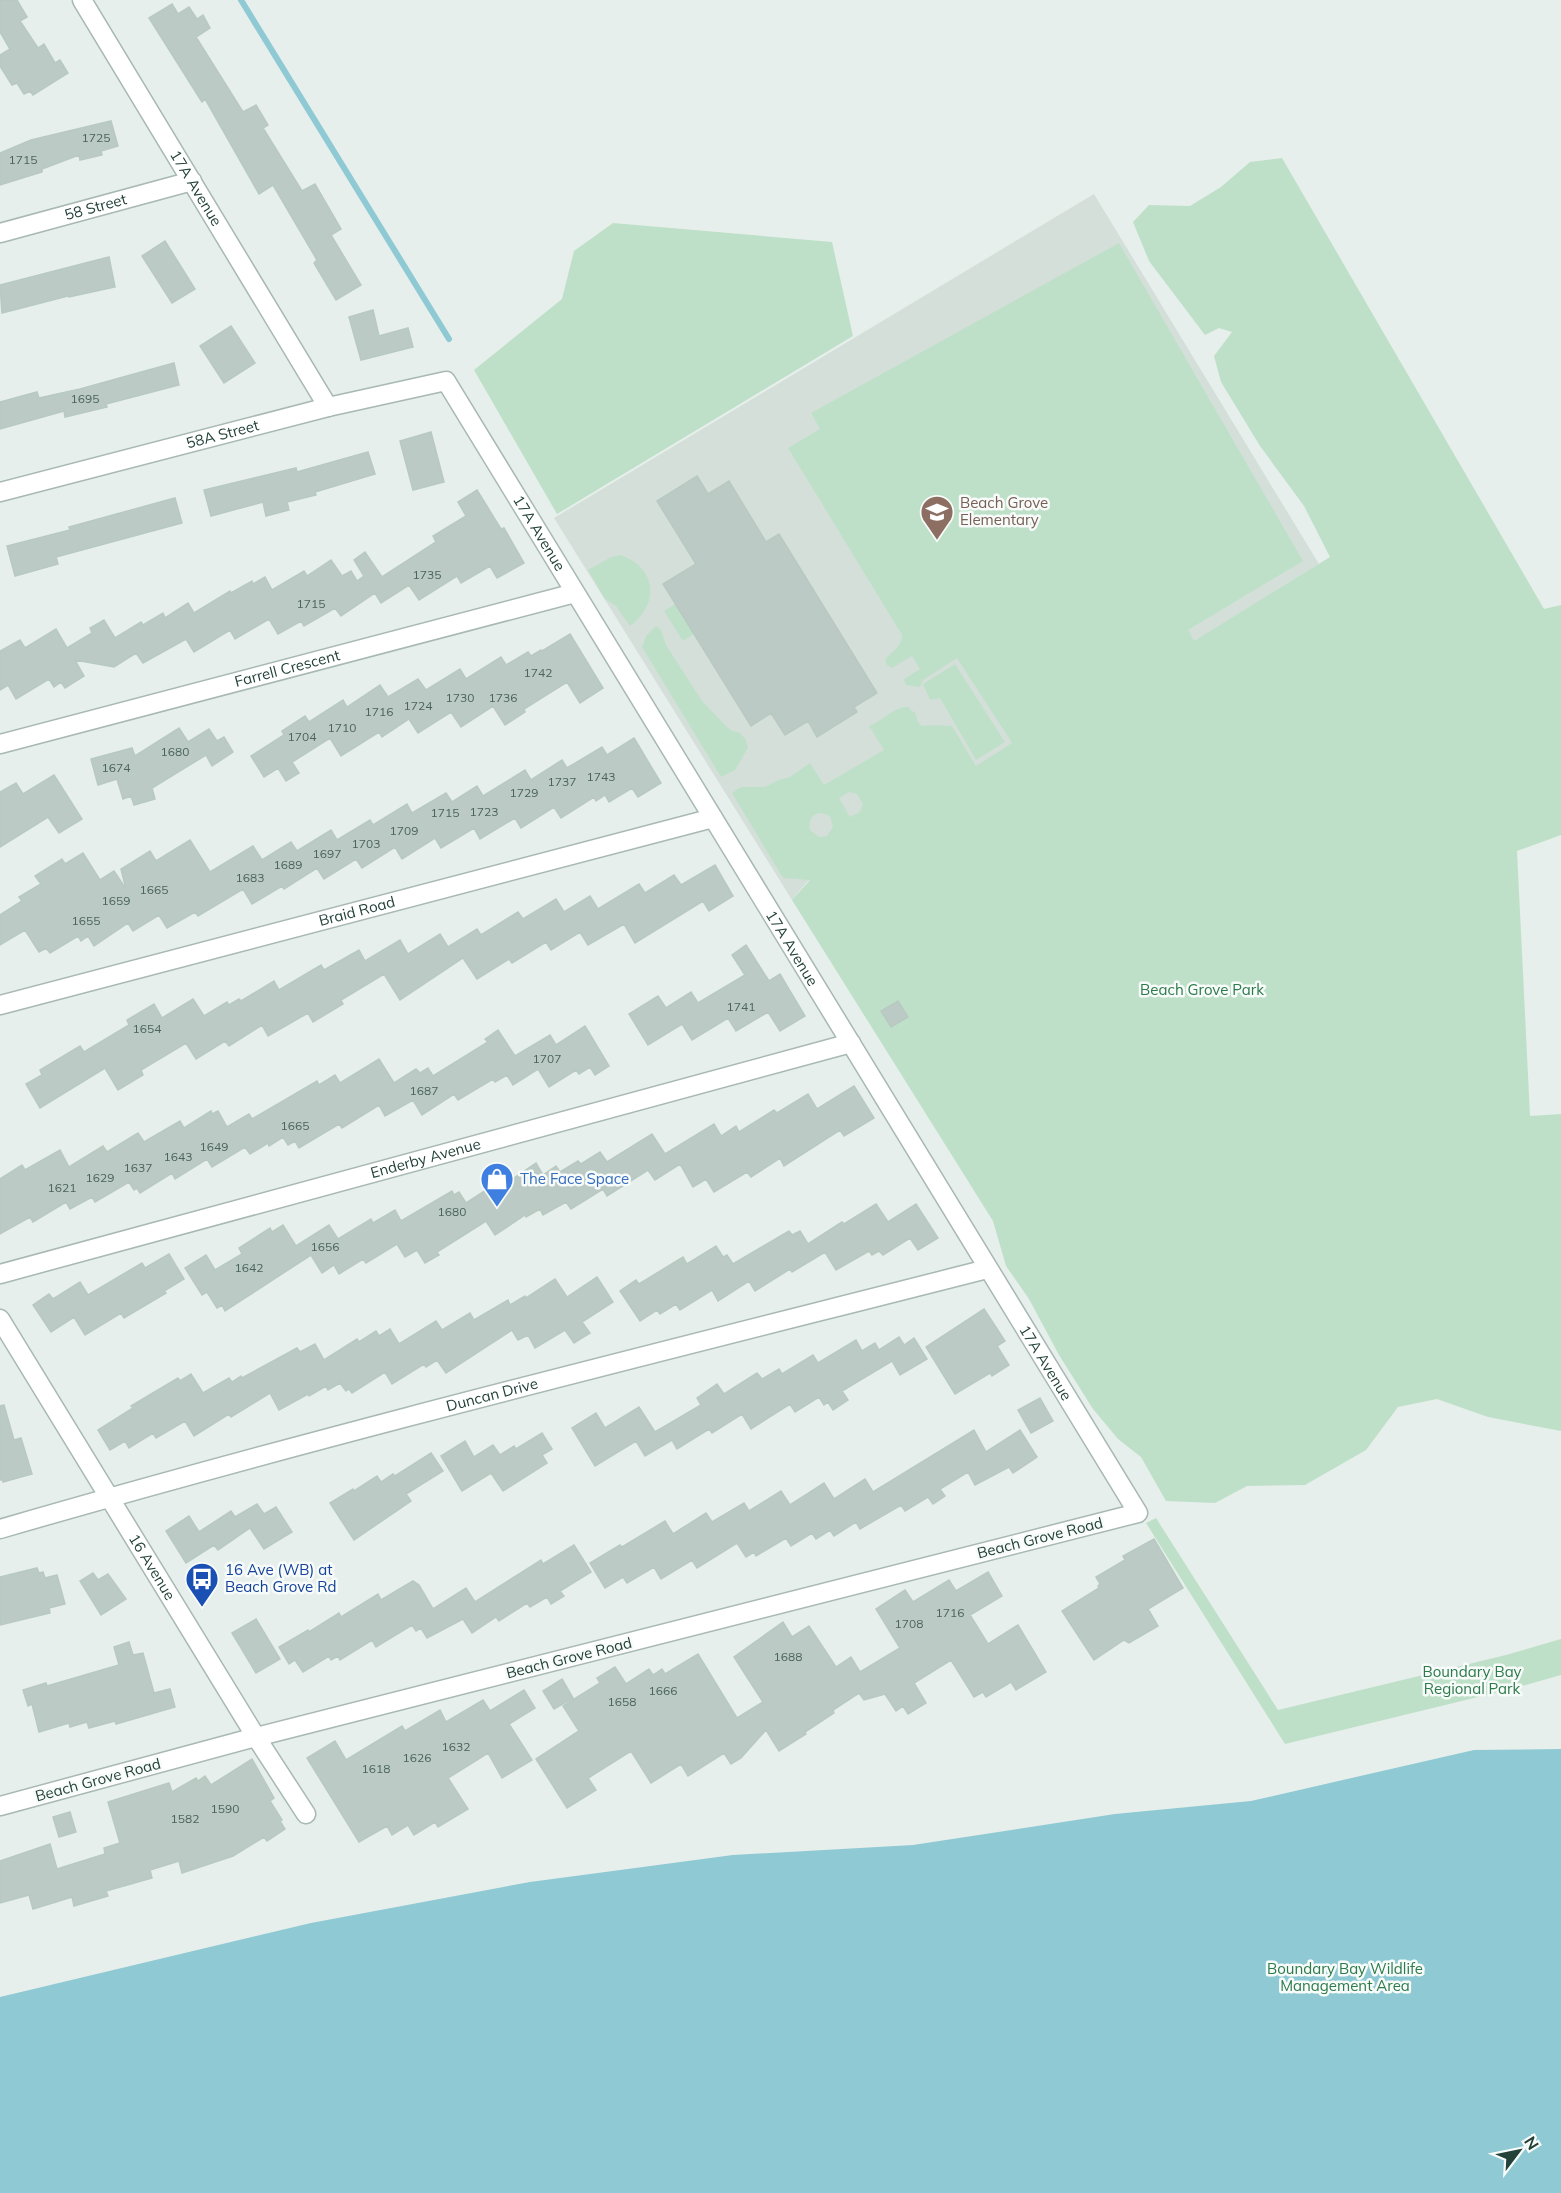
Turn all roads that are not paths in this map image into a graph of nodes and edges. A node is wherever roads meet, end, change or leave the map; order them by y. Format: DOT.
graph roads {
  1 [pos="82,0"];
  2 [pos="192,181"];
  3 [pos="0,233"];
  4 [pos="446,381"];
  5 [pos="328,407"];
  6 [pos="0,492"];
  7 [pos="575,593"];
  8 [pos="0,744"];
  9 [pos="713,818"];
  10 [pos="0,1005"];
  11 [pos="850,1043"];
  12 [pos="987,1269"];
  13 [pos="0,1274"];
  14 [pos="0,1319"];
  15 [pos="109,1497"];
  16 [pos="1138,1513"];
  17 [pos="0,1529"];
  18 [pos="256,1737"];
  19 [pos="0,1806"];
  20 [pos="306,1814"];
  1 -- 2 [label="street, 17A Avenue"];
  2 -- 3 [label="street, 58 Street"];
  2 -- 5 [label="street, 17A Avenue"];
  4 -- 5 [label="street, 58A Street"];
  4 -- 7 [label="street, 17A Avenue"];
  5 -- 6 [label="street, 58A Street"];
  7 -- 8 [label="street, Farrell Crescent"];
  7 -- 9 [label="street, 17A Avenue"];
  9 -- 10 [label="street, Braid Road"];
  9 -- 11 [label="street, 17A Avenue"];
  11 -- 12 [label="street, 17A Avenue"];
  11 -- 13 [label="street, Enderby Avenue"];
  12 -- 15 [label="street, Duncan Drive"];
  12 -- 16 [label="street, 17A Avenue"];
  14 -- 15 [label="street, 16 Avenue"];
  15 -- 17 [label="street, Duncan Drive"];
  15 -- 18 [label="street, 16 Avenue"];
  16 -- 18 [label="street, Beach Grove Road"];
  18 -- 19 [label="street, Beach Grove Road"];
  18 -- 20 [label="street, 16 Avenue"];
}
